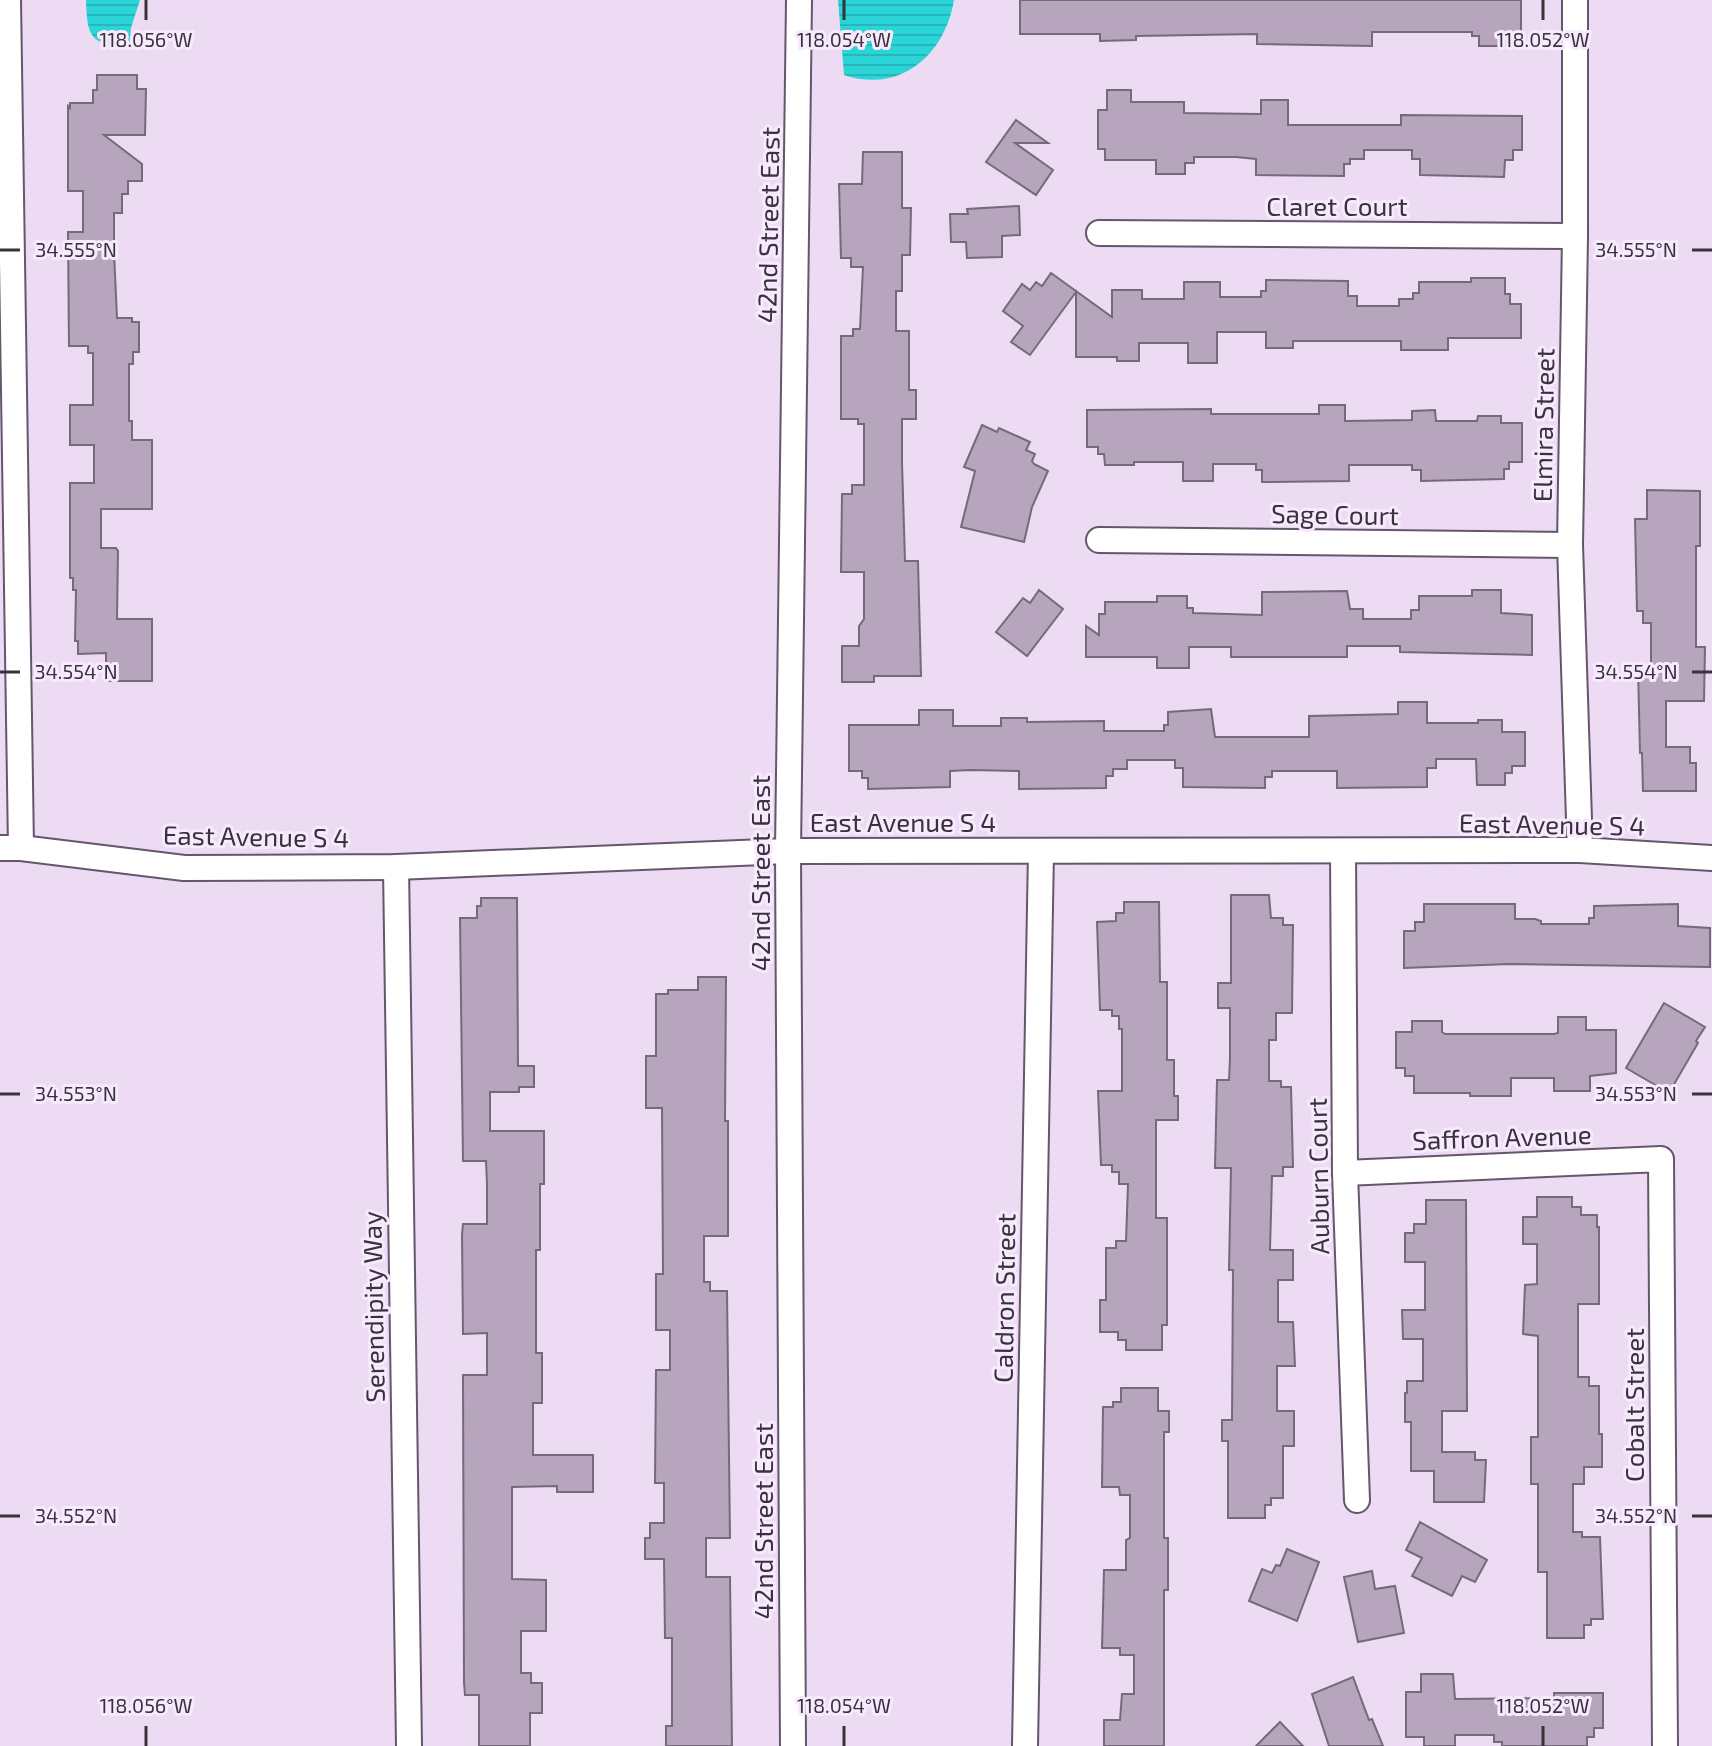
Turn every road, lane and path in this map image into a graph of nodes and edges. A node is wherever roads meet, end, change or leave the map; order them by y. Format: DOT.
graph roads {
  1 [pos="8,0"];
  2 [pos="799,0"];
  3 [pos="1575,0"];
  4 [pos="1099,233"];
  5 [pos="1575,236"];
  6 [pos="6,246"];
  7 [pos="1099,540"];
  8 [pos="1570,545"];
  9 [pos="8,551"];
  10 [pos="10,848"];
  11 [pos="1580,850"];
  12 [pos="788,851"];
  13 [pos="1041,851"];
  14 [pos="1343,852"];
  15 [pos="1712,858"];
  16 [pos="396,867"];
  17 [pos="1661,1159"];
  18 [pos="1345,1173"];
  19 [pos="1357,1500"];
  20 [pos="409,1746"];
  21 [pos="793,1746"];
  22 [pos="1025,1746"];
  23 [pos="1665,1746"];
  1 -- 6 [label="street"];
  2 -- 12 [label="street, 42nd Street East"];
  3 -- 5 [label="street, Elmira Street"];
  4 -- 5 [label="street, Claret Court"];
  5 -- 8 [label="street, Elmira Street"];
  6 -- 9 [label="street"];
  7 -- 8 [label="street, Sage Court"];
  8 -- 11 [label="street, Elmira Street"];
  9 -- 10 [label="street"];
  10 -- 16 [label="street, East Avenue S 4"];
  11 -- 14 [label="street, East Avenue S 4"];
  11 -- 15 [label="street, East Avenue S 4"];
  12 -- 13 [label="street, East Avenue S 4"];
  12 -- 16 [label="street, East Avenue S 4"];
  12 -- 21 [label="street, 42nd Street East"];
  13 -- 14 [label="street, East Avenue S 4"];
  13 -- 22 [label="street, Caldron Street"];
  14 -- 18 [label="street, Auburn Court"];
  16 -- 20 [label="street, Serendipity Way"];
  17 -- 18 [label="street, Saffron Avenue"];
  17 -- 23 [label="street, Cobalt Street"];
  18 -- 19 [label="street, Auburn Court"];
}
